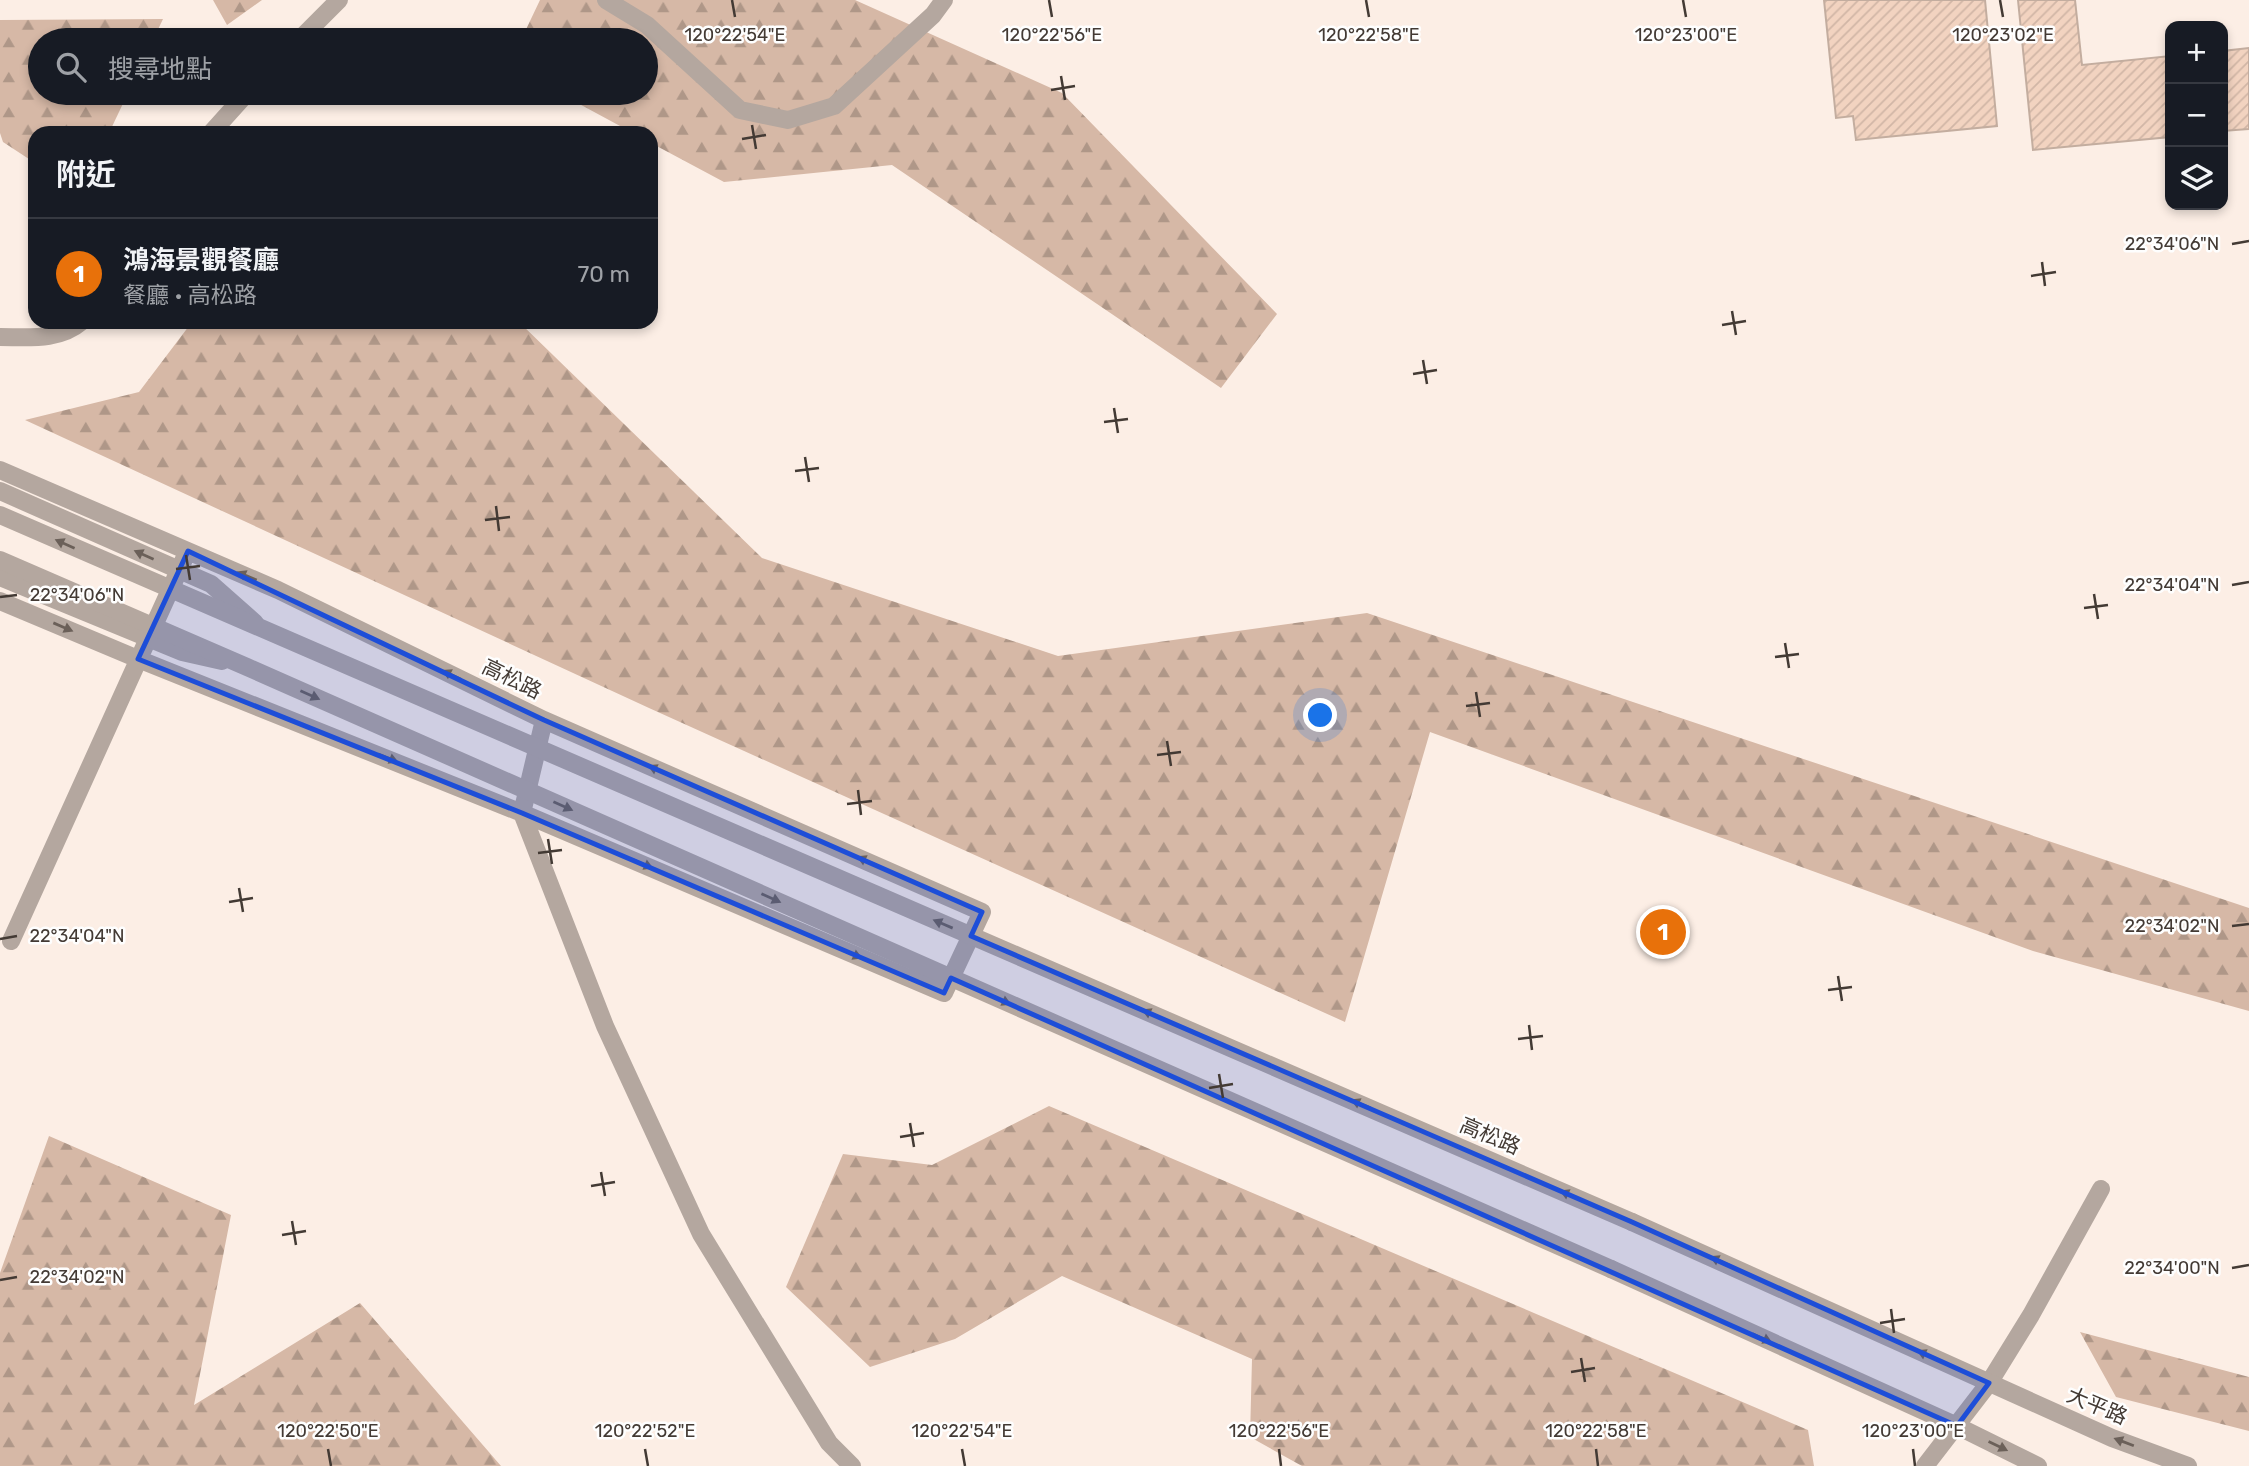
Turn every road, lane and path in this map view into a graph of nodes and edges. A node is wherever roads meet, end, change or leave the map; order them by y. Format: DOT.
graph roads {
  1 [pos="339,0"];
  2 [pos="606,0"];
  3 [pos="944,0"];
  4 [pos="311,28"];
  5 [pos="651,28"];
  6 [pos="658,34"];
  7 [pos="236,105"];
  8 [pos="217,126"];
  9 [pos="73,329"];
  10 [pos="0,337"];
  11 [pos="0,470"];
  12 [pos="0,491"];
  13 [pos="0,515"];
  14 [pos="188,551"];
  15 [pos="0,561"];
  16 [pos="0,578"];
  17 [pos="0,601"];
  18 [pos="262,630"];
  19 [pos="138,659"];
  20 [pos="247,667"];
  21 [pos="544,720"];
  22 [pos="522,813"];
  23 [pos="11,941"];
  24 [pos="2101,1189"];
  25 [pos="1989,1383"];
  26 [pos="1957,1426"];
  27 [pos="852,1466"];
  28 [pos="1925,1466"];
  29 [pos="2038,1466"];
  30 [pos="2188,1466"];
  1 -- 4 [label="street"];
  2 -- 5 [label="street"];
  3 -- 6 [label="street"];
  7 -- 8 [label="street"];
  9 -- 10 [label="street"];
  11 -- 14 [label="street, 高松路"];
  18 -- 12 [label="street, one-way, bridge"];
  18 -- 13 [label="street, 高松路, one-way, bridge"];
  14 -- 19 [label="street"];
  21 -- 14 [label="street, 高松路, one-way"];
  15 -- 20 [label="street, bridge"];
  16 -- 20 [label="street, bridge"];
  17 -- 19 [label="street, 高松路, one-way"];
  25 -- 18 [label="street, 高松路, one-way, bridge"];
  19 -- 22 [label="street, 高松路, one-way"];
  19 -- 23 [label="street"];
  20 -- 26 [label="street, one-way, bridge"];
  21 -- 22 [label="street"];
  22 -- 21 [label="street, 高松路, one-way"];
  22 -- 27 [label="street"];
  24 -- 25 [label="street"];
  25 -- 26 [label="street"];
  30 -- 25 [label="street, 大平路, one-way"];
  26 -- 28 [label="street"];
  26 -- 29 [label="street, one-way"];
}
